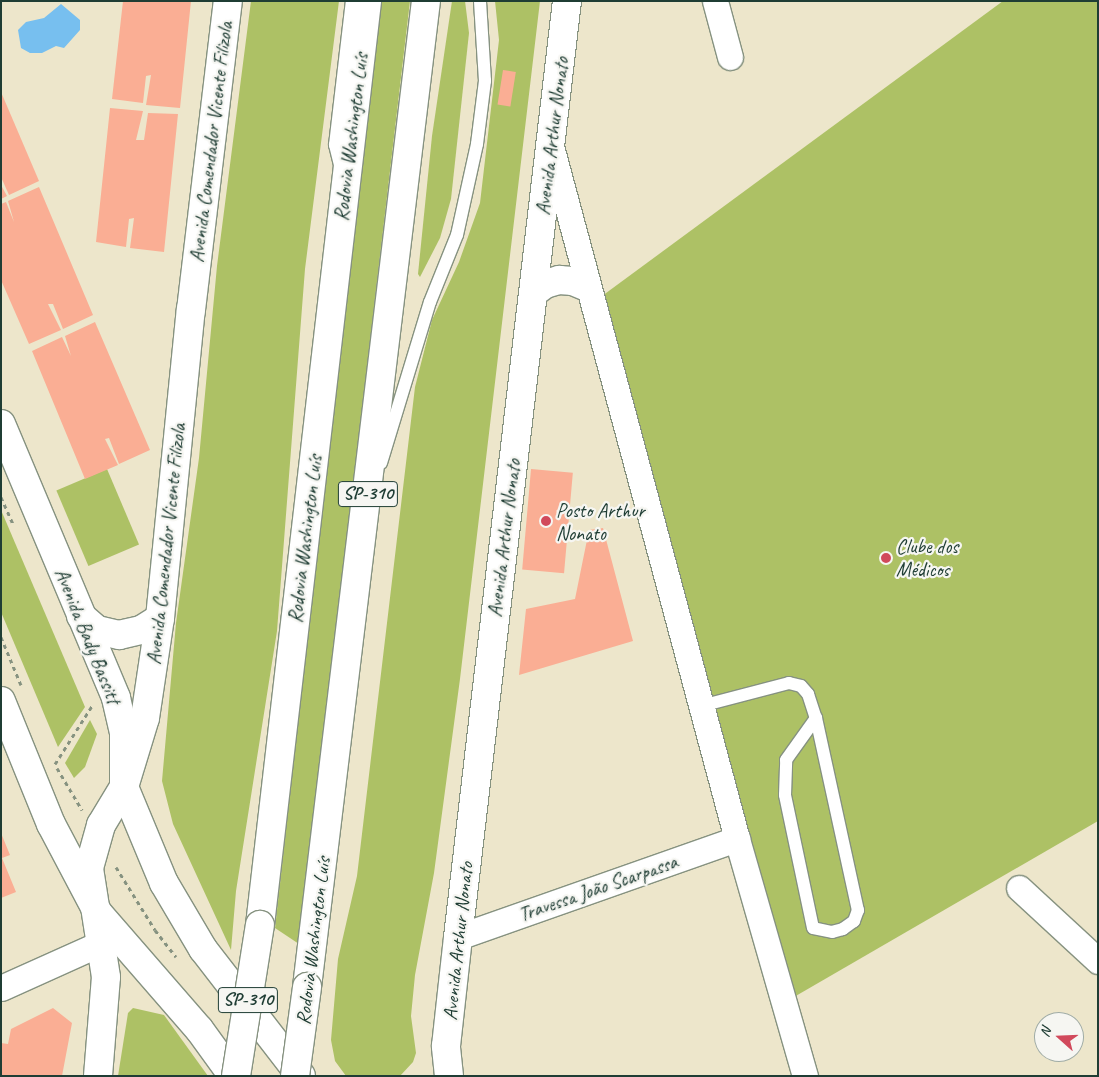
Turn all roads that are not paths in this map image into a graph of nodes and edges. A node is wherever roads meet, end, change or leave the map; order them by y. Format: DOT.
graph roads {
  1 [pos="228,1"];
  2 [pos="352,1"];
  3 [pos="368,1"];
  4 [pos="426,1"];
  5 [pos="480,1"];
  6 [pos="567,1"];
  7 [pos="715,1"];
  8 [pos="730,57"];
  9 [pos="550,145"];
  10 [pos="345,186"];
  11 [pos="587,287"];
  12 [pos="533,293"];
  13 [pos="1,424"];
  14 [pos="365,518"];
  15 [pos="81,616"];
  16 [pos="160,618"];
  17 [pos="2,704"];
  18 [pos="701,706"];
  19 [pos="816,718"];
  20 [pos="124,787"];
  21 [pos="737,839"];
  22 [pos="1019,888"];
  23 [pos="98,913"];
  24 [pos="458,937"];
  25 [pos="101,943"];
  26 [pos="1098,961"];
  27 [pos="1,988"];
  28 [pos="806,1073"];
  29 [pos="98,1076"];
  30 [pos="235,1076"];
  31 [pos="295,1076"];
  32 [pos="301,1076"];
  33 [pos="449,1076"];
  1 -- 16 [label="main road, Avenida Comendador Vicente Filizola"];
  2 -- 10 [label="lane"];
  3 -- 10 [label="main road, Rodovia Washington Luís / SP-310"];
  4 -- 14 [label="main road, Rodovia Washington Luís / SP-310"];
  5 -- 14 [label="lane"];
  6 -- 9 [label="main road, Avenida Arthur Nonato"];
  7 -- 8 [label="street"];
  9 -- 11 [label="street"];
  9 -- 12 [label="main road, Avenida Arthur Nonato"];
  10 -- 30 [label="main road, Rodovia Washington Luís / SP-310, bridge"];
  11 -- 12 [label="main road"];
  11 -- 18 [label="street"];
  12 -- 24 [label="main road, Avenida Arthur Nonato"];
  13 -- 15 [label="main road, Avenida Bady Bassitt"];
  14 -- 31 [label="main road, Rodovia Washington Luís / SP-310, bridge"];
  15 -- 16 [label="main road"];
  15 -- 20 [label="main road, Avenida Bady Bassitt"];
  16 -- 20 [label="main road, Avenida Comendador Vicente Filizola"];
  17 -- 23 [label="main road"];
  18 -- 19 [label="lane"];
  18 -- 21 [label="street"];
  19 -- 19 [label="lane"];
  20 -- 23 [label="main road, Avenida Comendador Vicente Filizola"];
  20 -- 32 [label="main road, Avenida Bady Bassitt"];
  21 -- 24 [label="street, Travessa João Scarpassa"];
  21 -- 28 [label="street"];
  22 -- 26 [label="street"];
  23 -- 25 [label="main road, Avenida Comendador Vicente Filizola"];
  23 -- 30 [label="main road"];
  24 -- 33 [label="main road, Avenida Arthur Nonato"];
  25 -- 27 [label="street"];
  25 -- 29 [label="main road, Avenida Comendador Vicente Filizola"];
}
